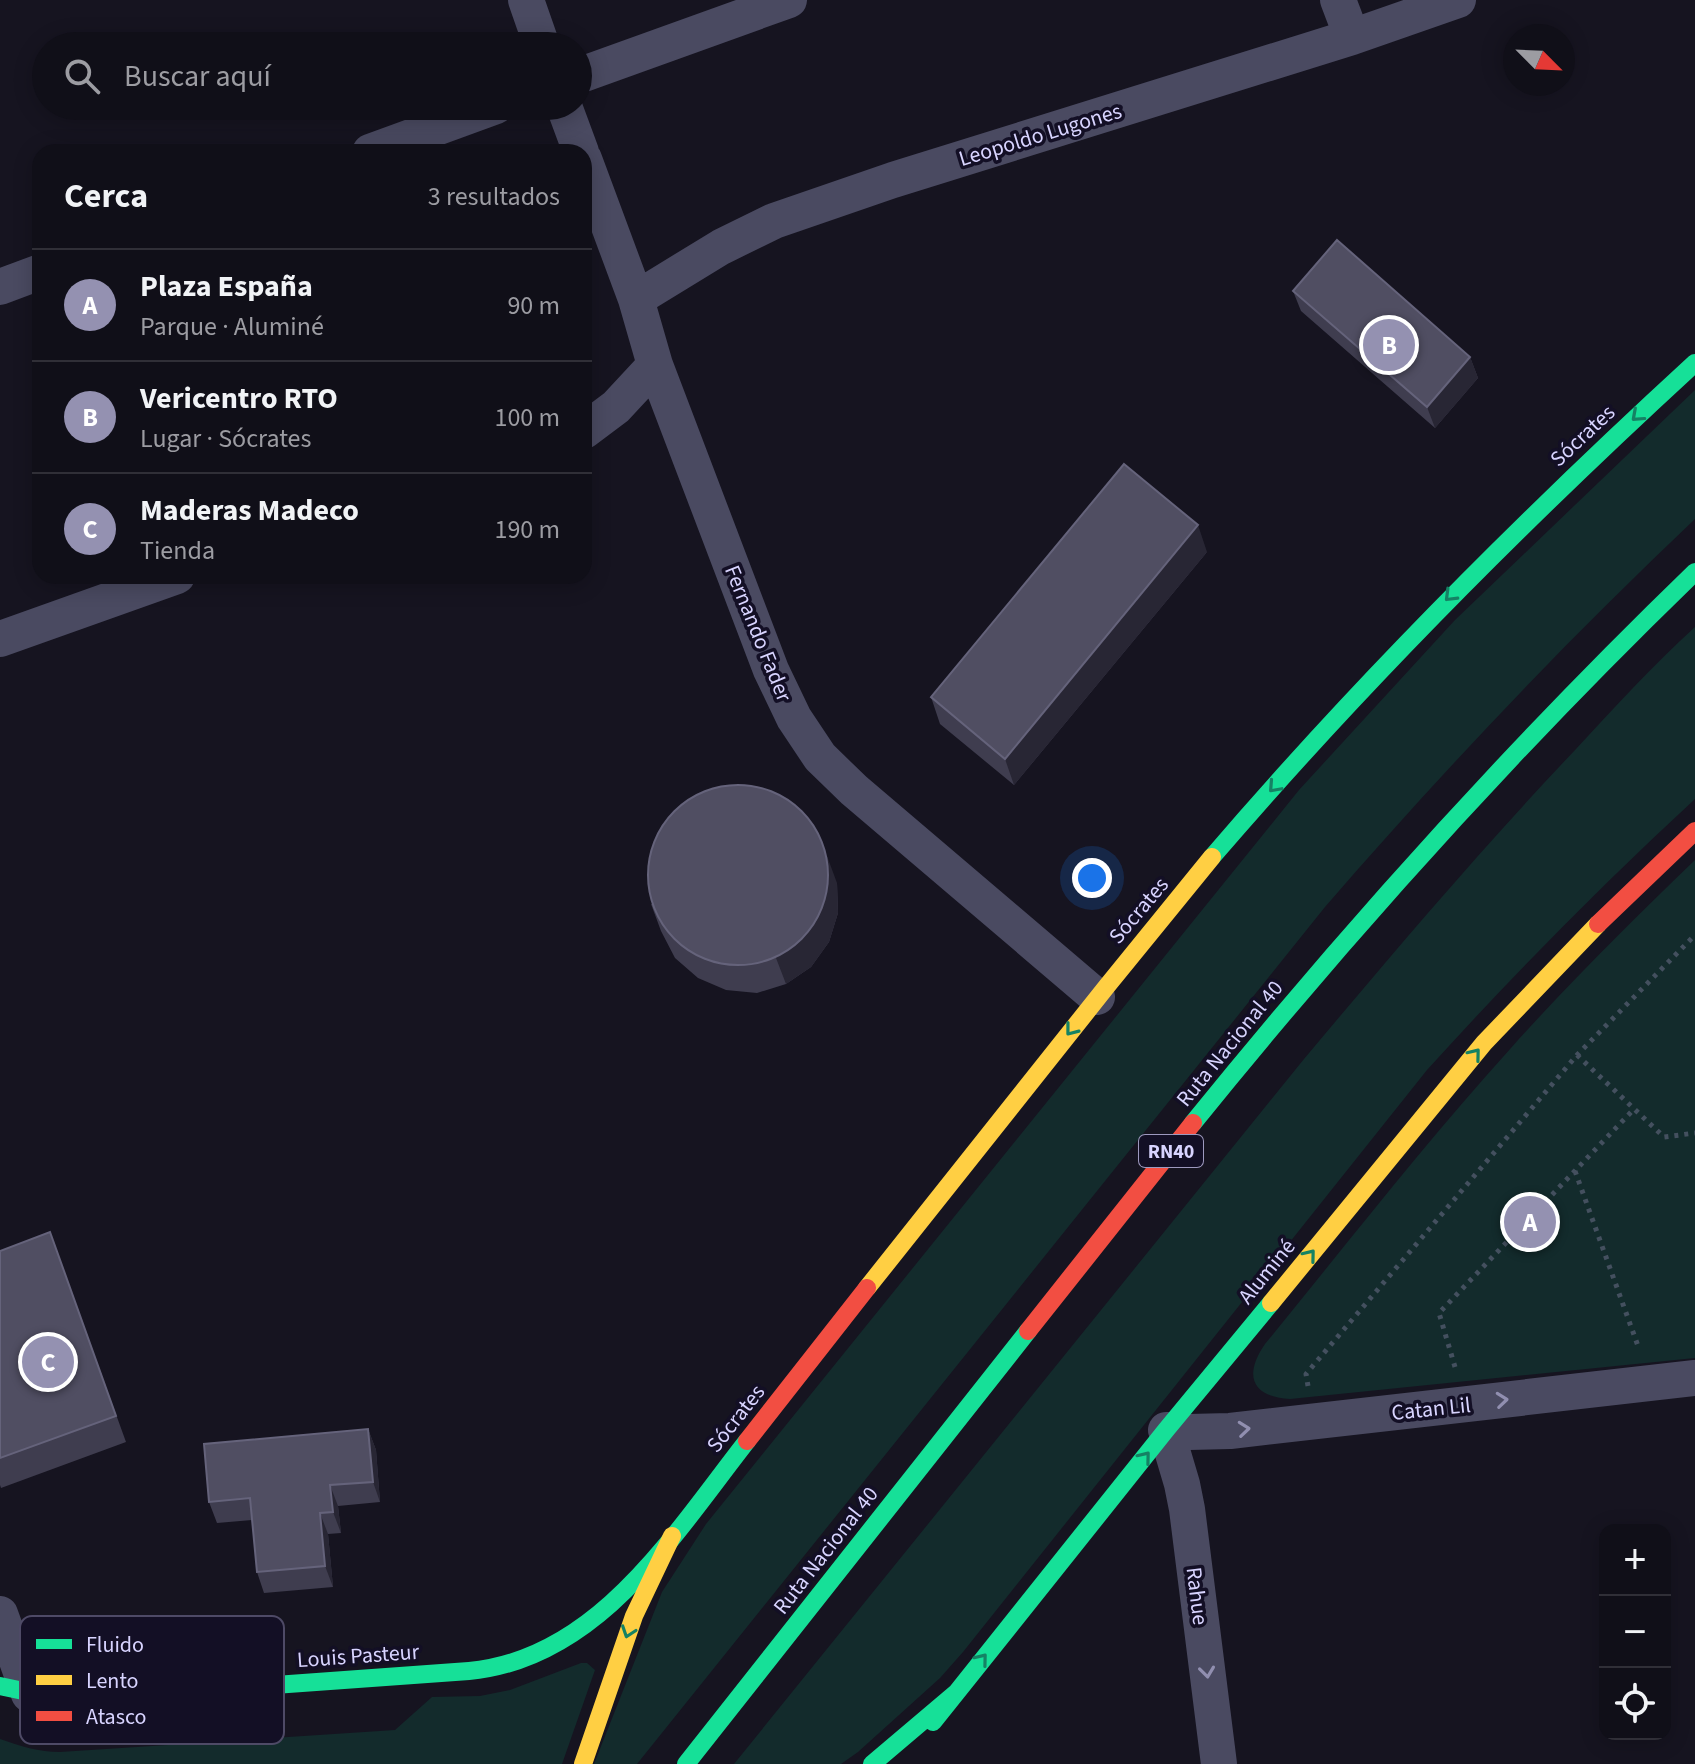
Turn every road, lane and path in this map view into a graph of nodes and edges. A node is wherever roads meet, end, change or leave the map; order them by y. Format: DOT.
graph roads {
  1 [pos="526,0"];
  2 [pos="789,0"];
  3 [pos="1338,0"];
  4 [pos="1458,0"];
  5 [pos="537,32"];
  6 [pos="1352,37"];
  7 [pos="592,71"];
  8 [pos="458,120"];
  9 [pos="569,120"];
  10 [pos="392,144"];
  11 [pos="578,144"];
  12 [pos="592,181"];
  13 [pos="32,275"];
  14 [pos="0,287"];
  15 [pos="636,299"];
  16 [pos="1695,363"];
  17 [pos="655,365"];
  18 [pos="592,425"];
  19 [pos="1695,572"];
  20 [pos="155,584"];
  21 [pos="0,639"];
  22 [pos="1695,831"];
  23 [pos="1695,935"];
  24 [pos="1097,997"];
  25 [pos="1577,1055"];
  26 [pos="1634,1109"];
  27 [pos="1695,1133"];
  28 [pos="1575,1171"];
  29 [pos="1639,1351"];
  30 [pos="1455,1370"];
  31 [pos="1695,1378"];
  32 [pos="1308,1386"];
  33 [pos="1166,1430"];
  34 [pos="672,1536"];
  35 [pos="0,1614"];
  36 [pos="284,1684"];
  37 [pos="14,1690"];
  38 [pos="957,1692"];
  39 [pos="583,1764"];
  40 [pos="686,1764"];
  41 [pos="872,1764"];
  42 [pos="899,1764"];
  43 [pos="1219,1764"];
  1 -- 5 [label="street"];
  2 -- 7 [label="street"];
  3 -- 6 [label="street"];
  4 -- 6 [label="street, Leopoldo Lugones"];
  6 -- 15 [label="street, Leopoldo Lugones"];
  8 -- 10 [label="street"];
  9 -- 11 [label="street"];
  12 -- 15 [label="street, Fernando Fader"];
  13 -- 14 [label="street"];
  15 -- 17 [label="street, Fernando Fader"];
  16 -- 24 [label="street, Sócrates, one-way"];
  17 -- 18 [label="street"];
  17 -- 24 [label="street, Fernando Fader"];
  19 -- 40 [label="street, Ruta Nacional 40 / RN40"];
  20 -- 21 [label="street"];
  33 -- 22 [label="street, Aluminé, one-way"];
  23 -- 25 [label="path"];
  24 -- 34 [label="street, Sócrates, one-way"];
  25 -- 26 [label="path"];
  25 -- 32 [label="path"];
  26 -- 27 [label="path"];
  26 -- 28 [label="path"];
  28 -- 29 [label="path"];
  28 -- 30 [label="path"];
  33 -- 31 [label="street, Catan Lil, one-way"];
  38 -- 33 [label="street, Aluminé, one-way"];
  33 -- 43 [label="street, Rahue, one-way"];
  34 -- 36 [label="street, Louis Pasteur"];
  34 -- 39 [label="street, one-way"];
  35 -- 37 [label="street"];
  38 -- 41 [label="street"];
  38 -- 42 [label="street, Aluminé"];
}
